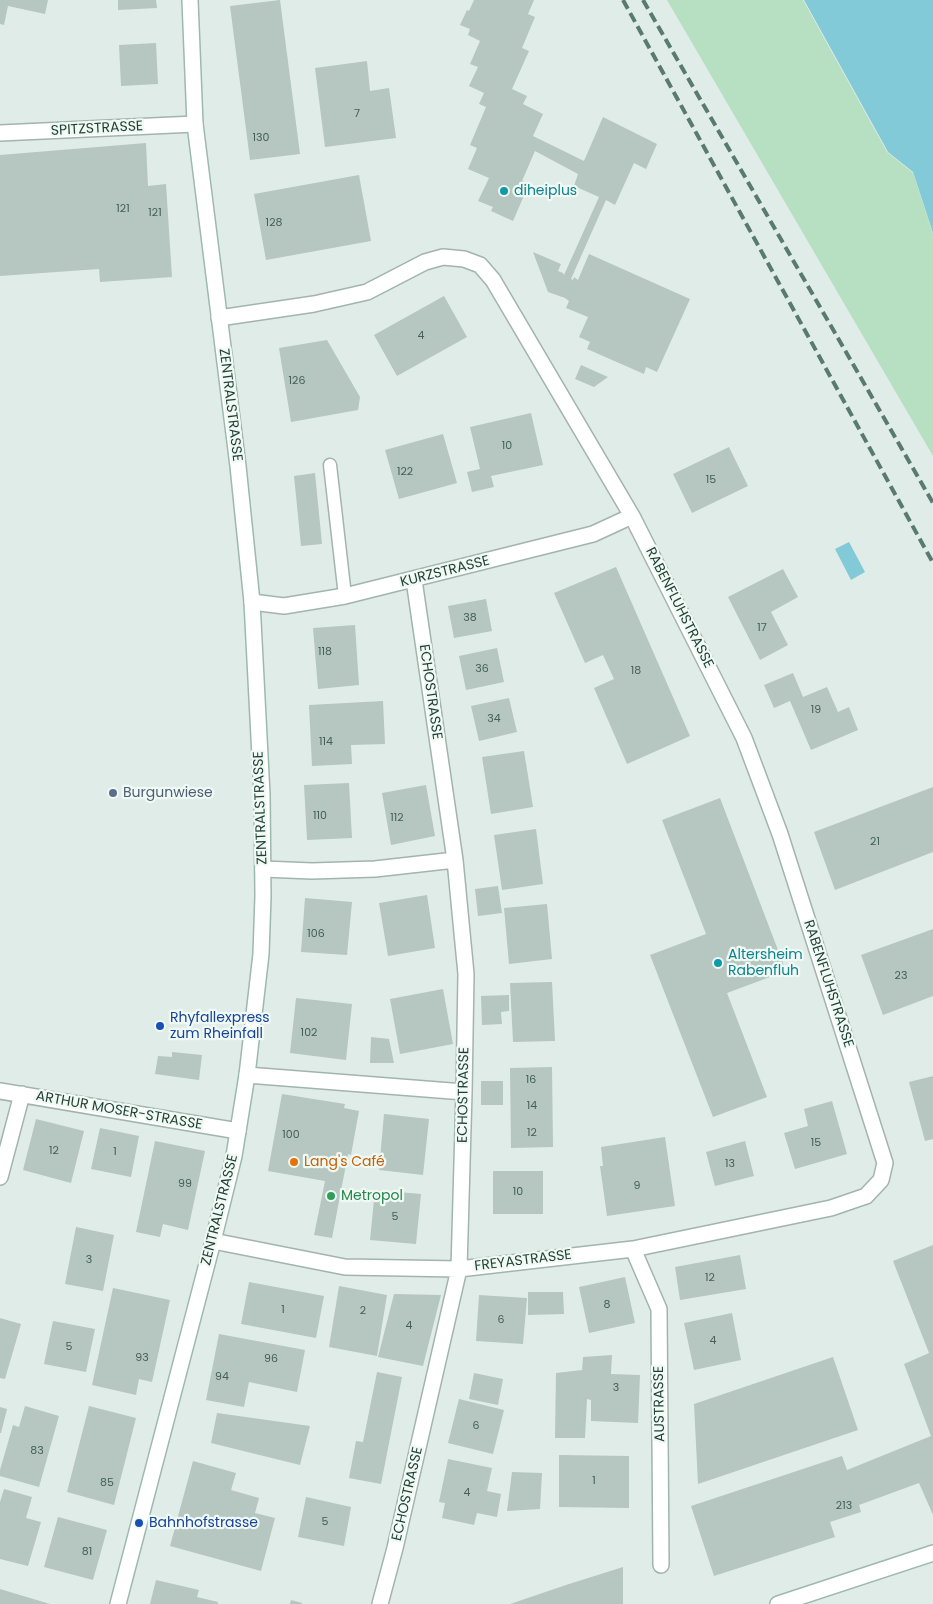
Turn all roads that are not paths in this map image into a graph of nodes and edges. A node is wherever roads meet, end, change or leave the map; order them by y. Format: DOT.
graph roads {
  1 [pos="190,0"];
  2 [pos="195,124"];
  3 [pos="0,134"];
  4 [pos="219,318"];
  5 [pos="330,464"];
  6 [pos="632,516"];
  7 [pos="414,580"];
  8 [pos="345,596"];
  9 [pos="252,602"];
  10 [pos="455,860"];
  11 [pos="263,869"];
  12 [pos="247,1074"];
  13 [pos="0,1091"];
  14 [pos="464,1092"];
  15 [pos="22,1094"];
  16 [pos="238,1131"];
  17 [pos="0,1177"];
  18 [pos="831,1208"];
  19 [pos="213,1242"];
  20 [pos="633,1249"];
  21 [pos="459,1269"];
  22 [pos="933,1554"];
  23 [pos="661,1565"];
  24 [pos="118,1604"];
  25 [pos="380,1604"];
  26 [pos="778,1604"];
  1 -- 2 [label="street, ZENTRALSTRASSE"];
  2 -- 3 [label="street, SPITZSTRASSE"];
  2 -- 4 [label="street, ZENTRALSTRASSE"];
  4 -- 6 [label="street, RABENFLUHSTRASSE"];
  4 -- 9 [label="street, ZENTRALSTRASSE"];
  5 -- 8 [label="lane"];
  6 -- 7 [label="street, KURZSTRASSE"];
  6 -- 18 [label="street, RABENFLUHSTRASSE"];
  7 -- 8 [label="street, KURZSTRASSE"];
  7 -- 10 [label="street, ECHOSTRASSE"];
  8 -- 9 [label="street, KURZSTRASSE"];
  9 -- 11 [label="street, ZENTRALSTRASSE"];
  10 -- 11 [label="street"];
  10 -- 14 [label="street, ECHOSTRASSE"];
  11 -- 12 [label="street, ZENTRALSTRASSE"];
  12 -- 14 [label="street"];
  12 -- 16 [label="street, ZENTRALSTRASSE"];
  13 -- 15 [label="street, ARTHUR MOSER-STRASSE"];
  14 -- 21 [label="street, ECHOSTRASSE"];
  15 -- 16 [label="street, ARTHUR MOSER-STRASSE"];
  15 -- 17 [label="street"];
  16 -- 19 [label="street, ZENTRALSTRASSE"];
  18 -- 20 [label="street, FREYASTRASSE"];
  19 -- 21 [label="street, FREYASTRASSE"];
  19 -- 24 [label="street, ZENTRALSTRASSE"];
  20 -- 21 [label="street, FREYASTRASSE"];
  20 -- 23 [label="street, AUSTRASSE"];
  21 -- 25 [label="street, ECHOSTRASSE"];
  22 -- 26 [label="street"];
}
